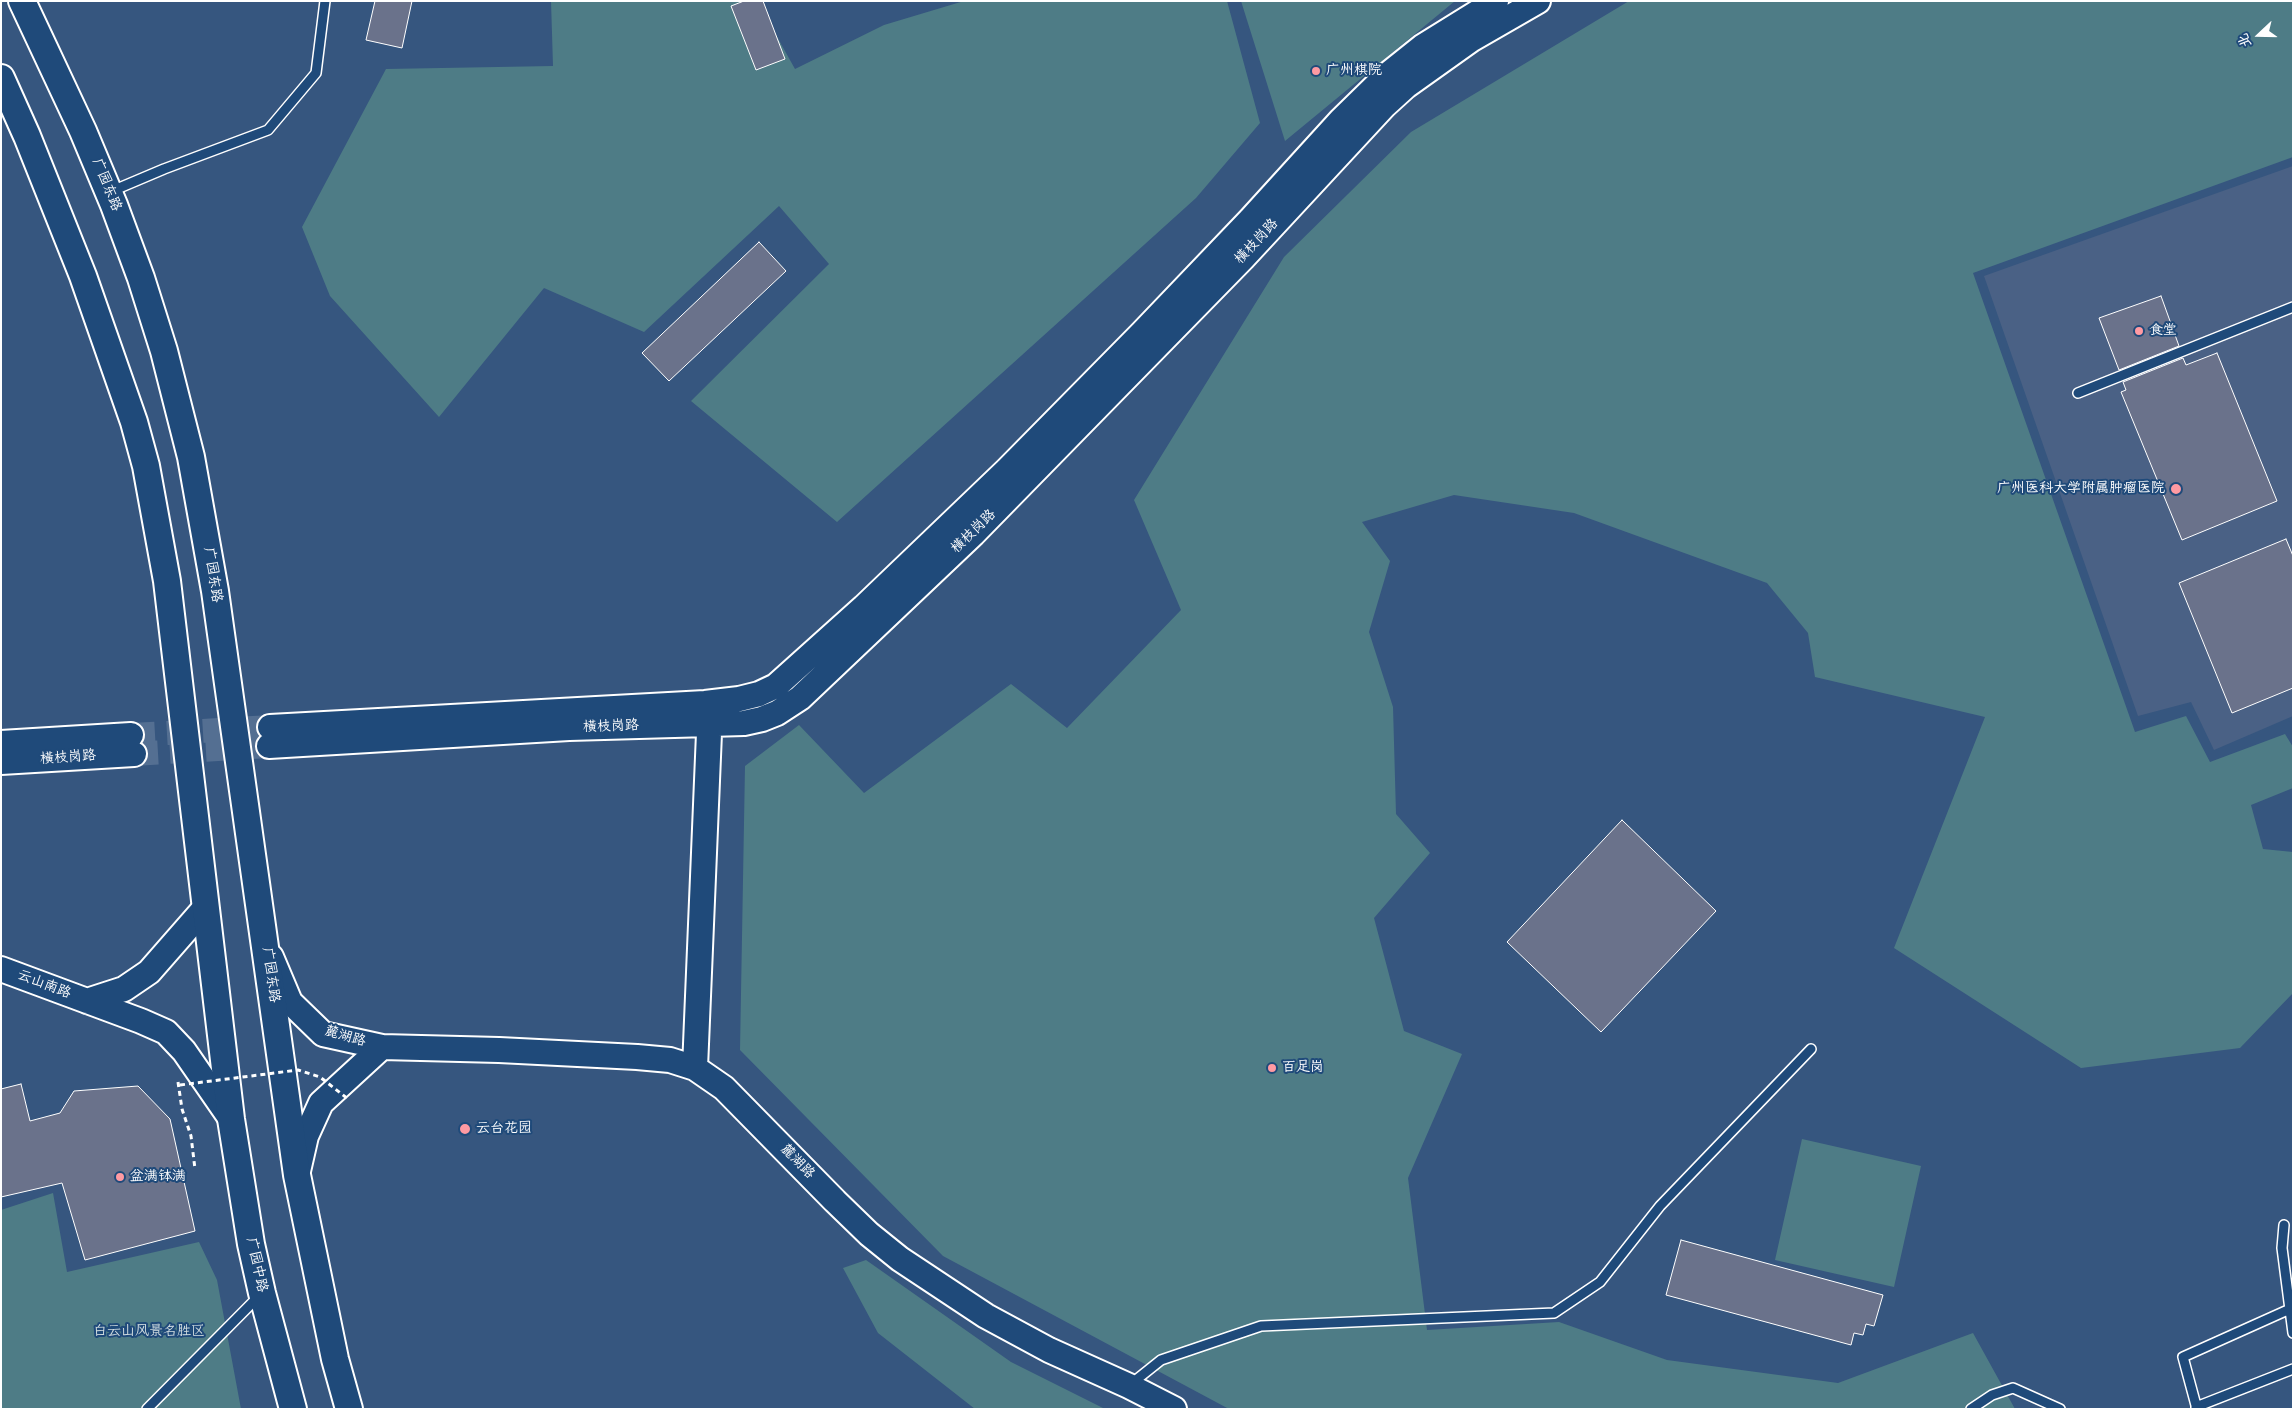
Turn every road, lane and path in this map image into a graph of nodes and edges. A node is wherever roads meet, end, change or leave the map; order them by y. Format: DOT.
graph roads {
  1 [pos="22,1"];
  2 [pos="325,1"];
  3 [pos="1496,1"];
  4 [pos="1538,1"];
  5 [pos="1,78"];
  6 [pos="109,192"];
  7 [pos="2293,307"];
  8 [pos="2078,393"];
  9 [pos="710,713"];
  10 [pos="269,737"];
  11 [pos="1,743"];
  12 [pos="1,762"];
  13 [pos="205,908"];
  14 [pos="266,946"];
  15 [pos="1,969"];
  16 [pos="87,1001"];
  17 [pos="382,1047"];
  18 [pos="1811,1049"];
  19 [pos="695,1068"];
  20 [pos="175,1077"];
  21 [pos="180,1085"];
  22 [pos="348,1099"];
  23 [pos="231,1119"];
  24 [pos="195,1169"];
  25 [pos="297,1175"];
  26 [pos="2284,1225"];
  27 [pos="262,1293"];
  28 [pos="2290,1309"];
  29 [pos="2293,1333"];
  30 [pos="2293,1369"];
  31 [pos="1129,1386"];
  32 [pos="2197,1408"];
  33 [pos="147,1409"];
  34 [pos="294,1409"];
  35 [pos="349,1409"];
  36 [pos="1174,1409"];
  37 [pos="1971,1409"];
  38 [pos="2060,1409"];
  1 -- 6 [label="main road, 广园东路"];
  2 -- 6 [label="lane"];
  3 -- 9 [label="main road, 横枝岗路"];
  4 -- 9 [label="main road, 横枝岗路"];
  5 -- 13 [label="main road"];
  6 -- 14 [label="main road, 广园东路"];
  7 -- 8 [label="lane"];
  9 -- 10 [label="main road, 横枝岗路"];
  9 -- 19 [label="main road"];
  11 -- 12 [label="main road, 横枝岗路"];
  13 -- 16 [label="main road"];
  13 -- 23 [label="main road"];
  14 -- 17 [label="main road, 麓湖路"];
  14 -- 25 [label="main road, 广园东路"];
  15 -- 16 [label="main road, 云山南路"];
  16 -- 23 [label="main road, 云山南路"];
  17 -- 19 [label="main road, 麓湖路"];
  17 -- 25 [label="main road, 麓湖路"];
  18 -- 31 [label="lane"];
  19 -- 31 [label="main road, 麓湖路"];
  20 -- 21 [label="path"];
  21 -- 22 [label="path, bridge"];
  21 -- 24 [label="path"];
  23 -- 27 [label="main road, 广园中路"];
  25 -- 35 [label="main road"];
  26 -- 28 [label="lane"];
  27 -- 33 [label="lane"];
  27 -- 34 [label="main road, 广园中路"];
  28 -- 29 [label="lane"];
  28 -- 32 [label="lane"];
  30 -- 32 [label="lane"];
  31 -- 36 [label="main road, 麓湖路"];
  37 -- 38 [label="lane"];
}
